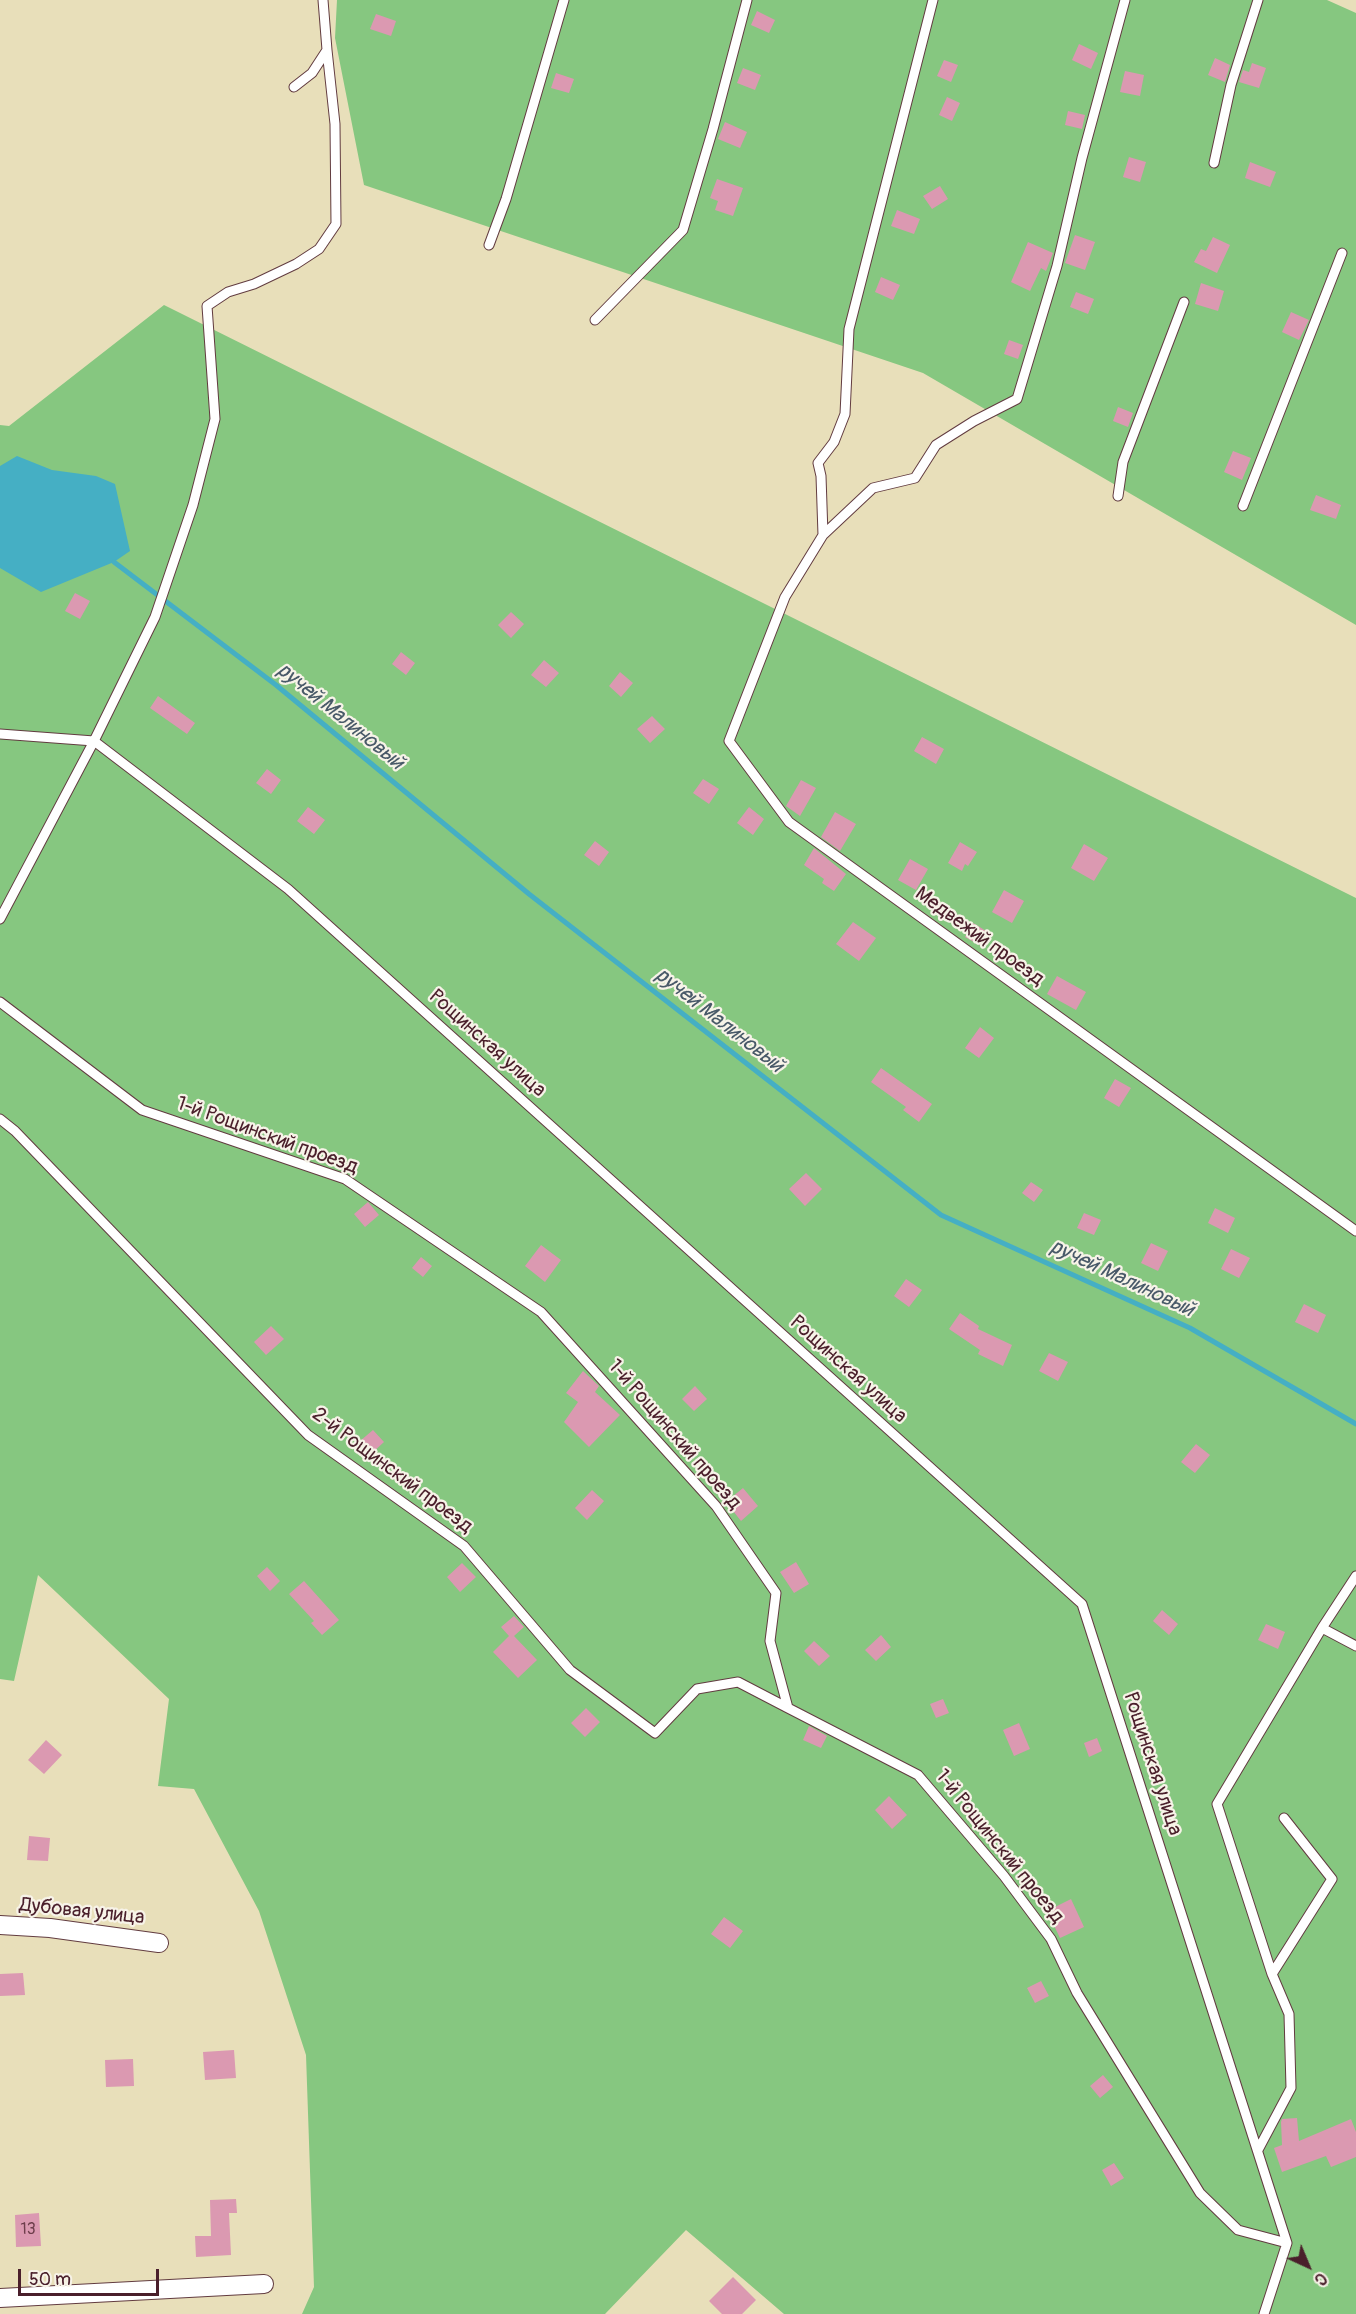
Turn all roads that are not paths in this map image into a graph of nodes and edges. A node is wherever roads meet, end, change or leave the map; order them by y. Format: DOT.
graph roads {
  1 [pos="323,0"];
  2 [pos="564,0"];
  3 [pos="747,0"];
  4 [pos="933,0"];
  5 [pos="1125,0"];
  6 [pos="1258,0"];
  7 [pos="327,50"];
  8 [pos="294,87"];
  9 [pos="1214,163"];
  10 [pos="489,245"];
  11 [pos="1342,253"];
  12 [pos="1184,302"];
  13 [pos="595,321"];
  14 [pos="1118,496"];
  15 [pos="1243,506"];
  16 [pos="823,535"];
  17 [pos="0,734"];
  18 [pos="94,741"];
  19 [pos="0,919"];
  20 [pos="0,1002"];
  21 [pos="0,1119"];
  22 [pos="1356,1231"];
  23 [pos="1356,1576"];
  24 [pos="1322,1628"];
  25 [pos="1356,1646"];
  26 [pos="788,1708"];
  27 [pos="1284,1818"];
  28 [pos="0,1925"];
  29 [pos="159,1943"];
  30 [pos="1272,1974"];
  31 [pos="1258,2150"];
  32 [pos="1287,2243"];
  33 [pos="264,2284"];
  34 [pos="0,2298"];
  35 [pos="1264,2314"];
  1 -- 7 [label="lane"];
  2 -- 10 [label="lane"];
  3 -- 13 [label="lane"];
  4 -- 16 [label="lane"];
  5 -- 16 [label="lane"];
  6 -- 9 [label="lane"];
  7 -- 8 [label="lane"];
  7 -- 18 [label="lane"];
  11 -- 15 [label="lane"];
  12 -- 14 [label="lane"];
  16 -- 22 [label="lane, Медвежий проезд"];
  17 -- 18 [label="lane"];
  18 -- 19 [label="lane"];
  18 -- 31 [label="lane, Рощинская улица"];
  20 -- 26 [label="lane, 1-й Рощинский проезд"];
  21 -- 26 [label="lane, 2-й Рощинский проезд"];
  23 -- 24 [label="lane"];
  24 -- 25 [label="lane"];
  24 -- 30 [label="lane"];
  26 -- 32 [label="lane, 1-й Рощинский проезд"];
  27 -- 30 [label="lane"];
  28 -- 29 [label="street, Дубовая улица"];
  30 -- 31 [label="lane"];
  31 -- 32 [label="lane, Рощинская улица"];
  32 -- 35 [label="lane"];
  33 -- 34 [label="street"];
}
